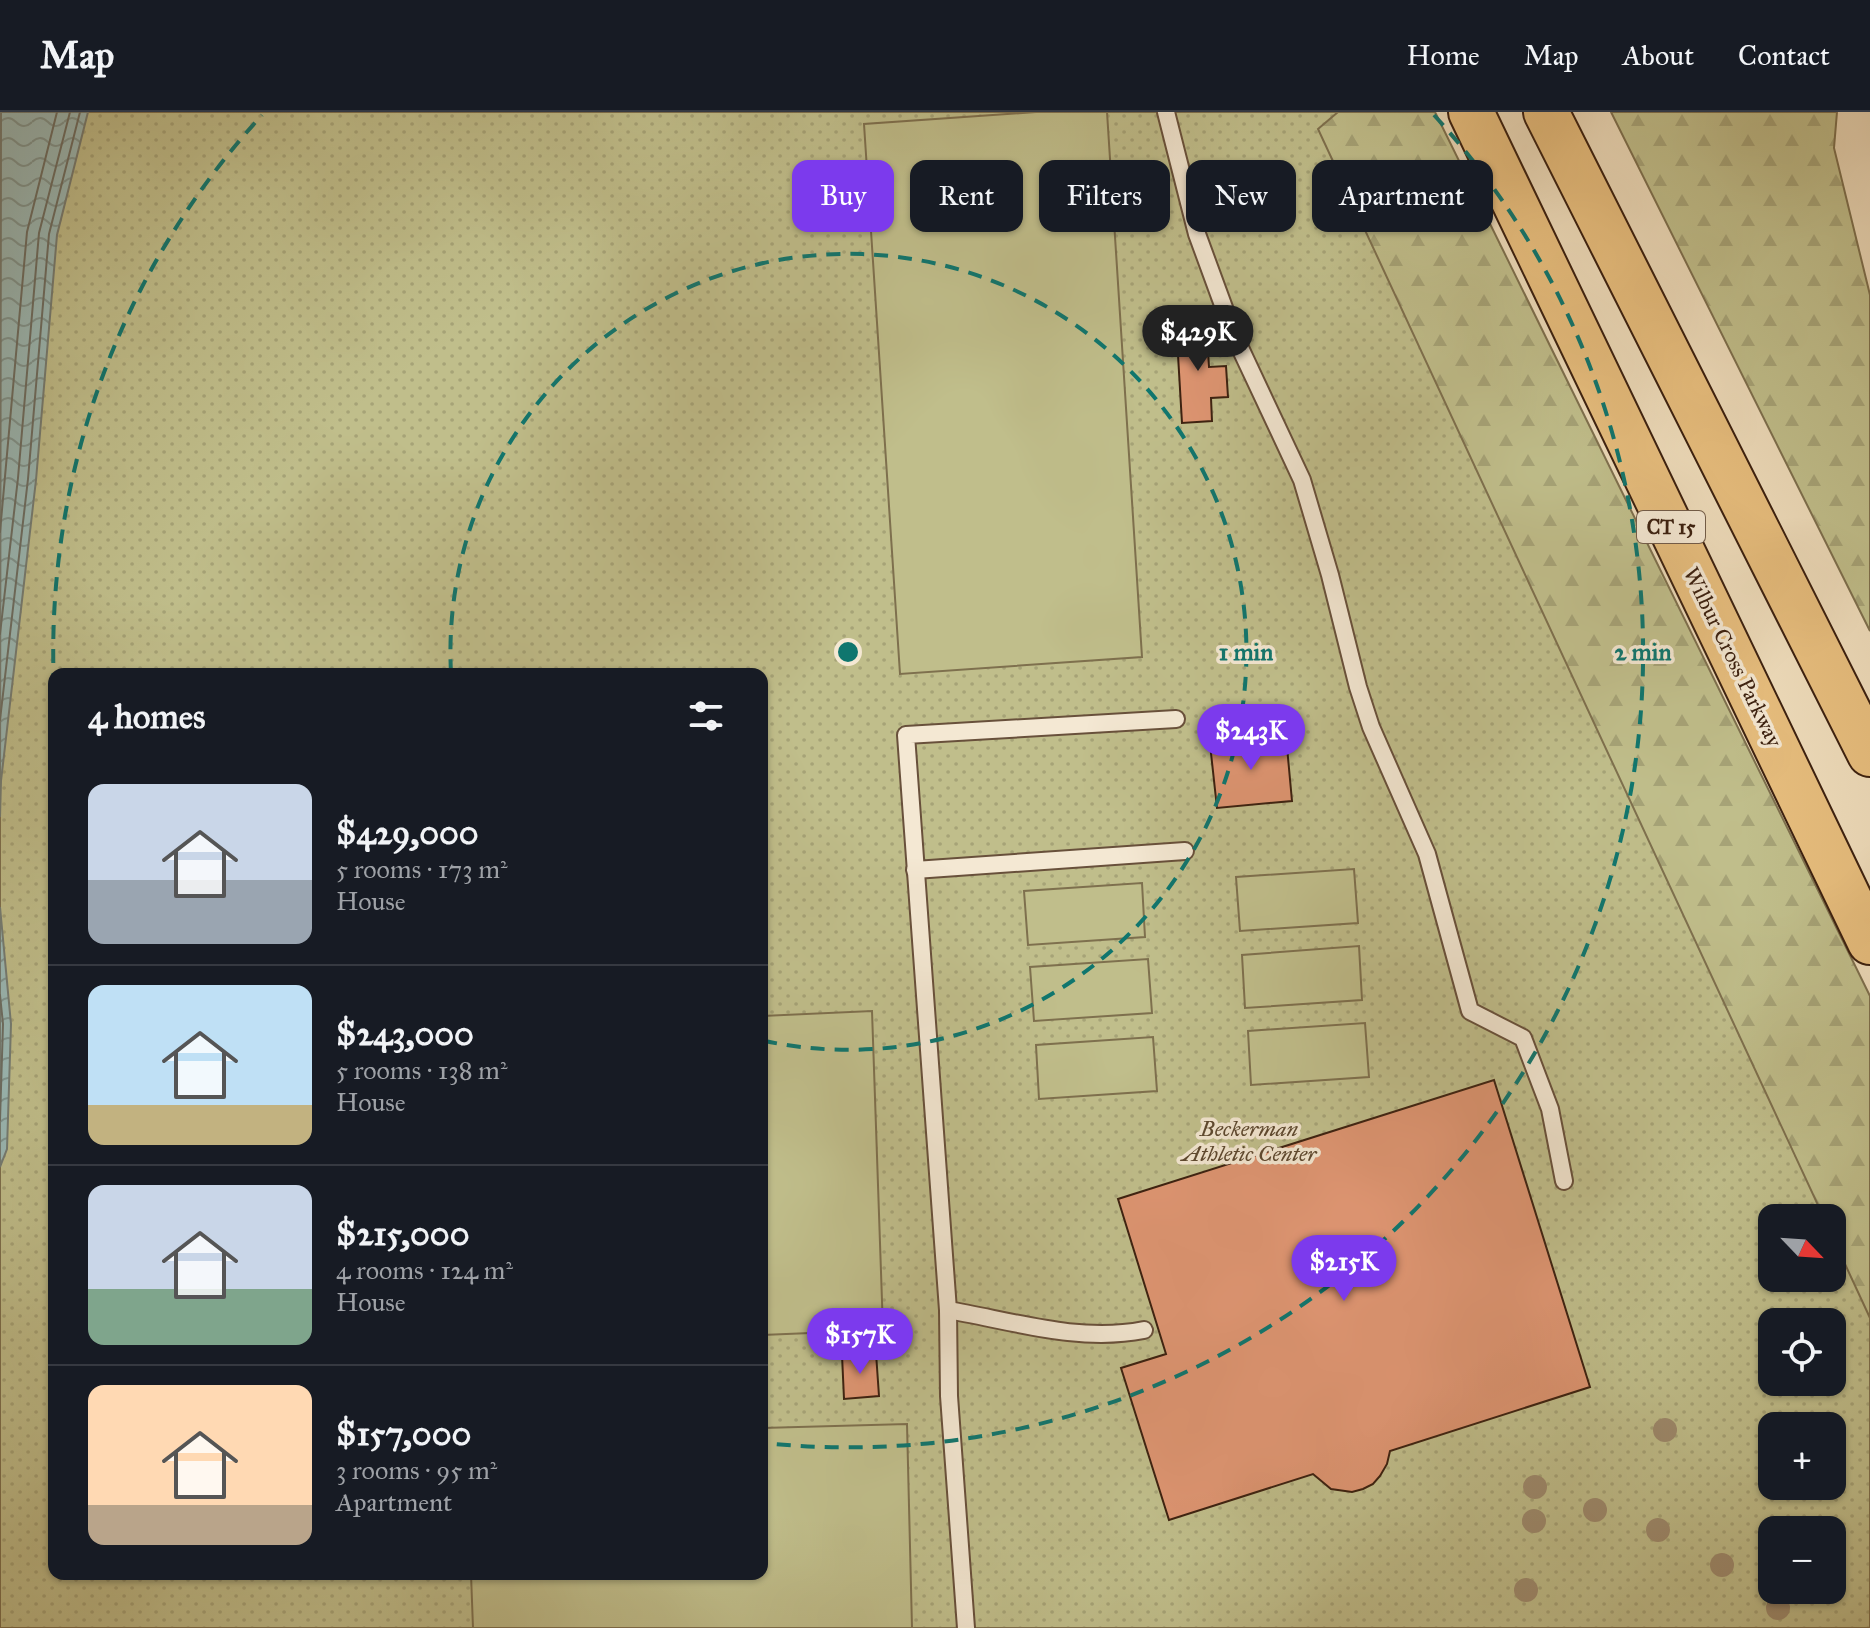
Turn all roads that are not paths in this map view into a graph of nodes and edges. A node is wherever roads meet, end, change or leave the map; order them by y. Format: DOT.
graph roads {
  1 [pos="1166,112"];
  2 [pos="1471,112"];
  3 [pos="1546,112"];
  4 [pos="1176,719"];
  5 [pos="1870,754"];
  6 [pos="1185,851"];
  7 [pos="915,870"];
  8 [pos="1870,942"];
  9 [pos="1564,1181"];
  10 [pos="948,1310"];
  11 [pos="1144,1330"];
  12 [pos="966,1628"];
  1 -- 9 [label="lane"];
  2 -- 8 [label="highway, Wilbur Cross Parkway / CT 15"];
  3 -- 5 [label="highway"];
  4 -- 7 [label="lane"];
  6 -- 7 [label="lane"];
  7 -- 10 [label="lane"];
  10 -- 11 [label="lane"];
  10 -- 12 [label="lane"];
}
